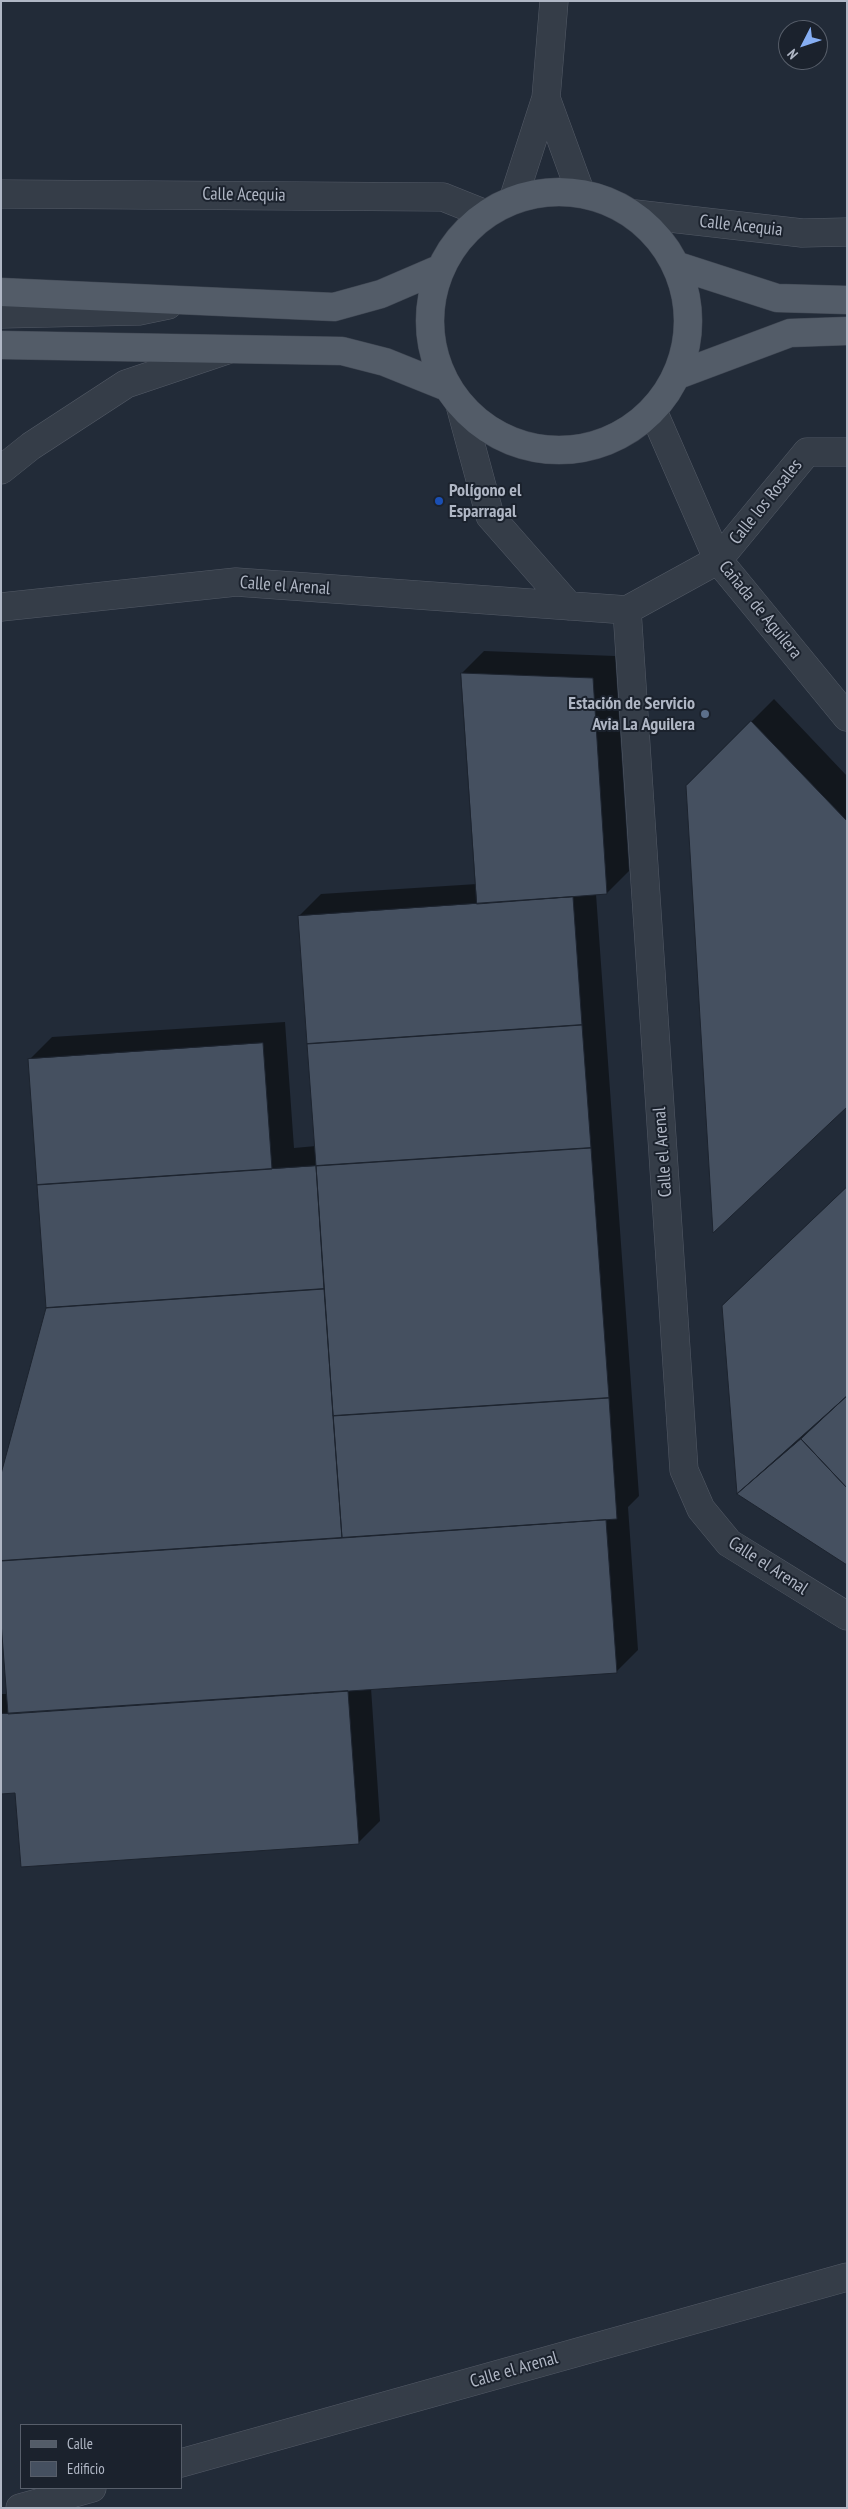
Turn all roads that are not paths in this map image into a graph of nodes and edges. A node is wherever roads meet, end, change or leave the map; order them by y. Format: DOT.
graph roads {
  1 [pos="554,1"];
  2 [pos="546,98"];
  3 [pos="580,191"];
  4 [pos="1,194"];
  5 [pos="514,197"];
  6 [pos="483,213"];
  7 [pos="635,214"];
  8 [pos="847,232"];
  9 [pos="678,266"];
  10 [pos="439,269"];
  11 [pos="1,292"];
  12 [pos="194,300"];
  13 [pos="847,300"];
  14 [pos="1,314"];
  15 [pos="847,331"];
  16 [pos="1,345"];
  17 [pos="234,348"];
  18 [pos="678,375"];
  19 [pos="453,396"];
  20 [pos="653,412"];
  21 [pos="847,452"];
  22 [pos="1,470"];
  23 [pos="718,560"];
  24 [pos="569,606"];
  25 [pos="1,607"];
  26 [pos="627,610"];
  27 [pos="847,717"];
  28 [pos="847,1616"];
  29 [pos="847,2277"];
  30 [pos="182,2463"];
  31 [pos="88,2489"];
  32 [pos="20,2508"];
  1 -- 2 [label="street"];
  2 -- 3 [label="street"];
  2 -- 5 [label="street"];
  3 -- 5 [label="main road"];
  3 -- 7 [label="main road"];
  4 -- 6 [label="street, Calle Acequia"];
  5 -- 6 [label="main road"];
  6 -- 10 [label="main road"];
  7 -- 8 [label="street, Calle Acequia"];
  7 -- 9 [label="main road"];
  9 -- 13 [label="main road"];
  9 -- 18 [label="main road"];
  10 -- 12 [label="main road"];
  10 -- 19 [label="main road"];
  11 -- 12 [label="main road"];
  12 -- 14 [label="street"];
  15 -- 18 [label="main road"];
  16 -- 17 [label="main road"];
  17 -- 19 [label="main road"];
  17 -- 22 [label="street"];
  18 -- 20 [label="main road"];
  19 -- 20 [label="main road"];
  19 -- 24 [label="street"];
  20 -- 23 [label="street, Cañada de Aguilera"];
  21 -- 23 [label="street, Calle los Rosales"];
  23 -- 26 [label="street"];
  23 -- 27 [label="street, Cañada de Aguilera"];
  24 -- 25 [label="street, Calle el Arenal"];
  24 -- 26 [label="street, Calle el Arenal"];
  26 -- 28 [label="street, Calle el Arenal"];
  29 -- 30 [label="street, Calle el Arenal"];
  31 -- 32 [label="street"];
}
